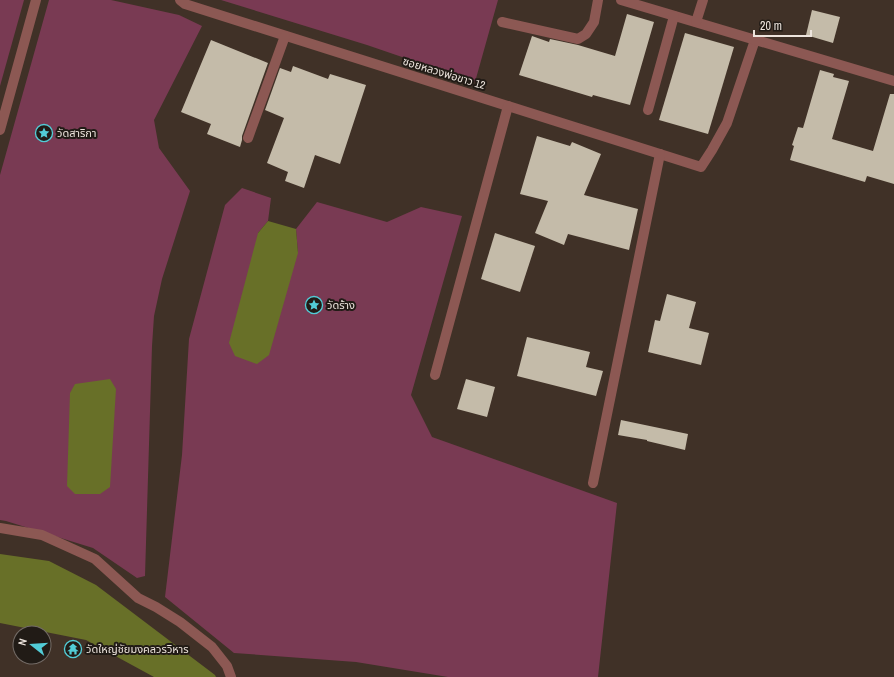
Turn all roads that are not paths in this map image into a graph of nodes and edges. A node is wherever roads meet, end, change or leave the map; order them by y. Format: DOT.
graph roads {
  1 [pos="36,0"];
  2 [pos="180,0"];
  3 [pos="598,0"];
  4 [pos="621,0"];
  5 [pos="703,0"];
  6 [pos="674,16"];
  7 [pos="502,22"];
  8 [pos="696,22"];
  9 [pos="285,36"];
  10 [pos="755,40"];
  11 [pos="894,81"];
  12 [pos="508,106"];
  13 [pos="648,110"];
  14 [pos="0,130"];
  15 [pos="248,138"];
  16 [pos="660,154"];
  17 [pos="435,375"];
  18 [pos="593,483"];
  19 [pos="0,528"];
  20 [pos="231,677"];
  1 -- 14 [label="street"];
  2 -- 9 [label="street, ซอยหลวงพ่อขาว 12"];
  3 -- 7 [label="street"];
  4 -- 6 [label="street"];
  5 -- 8 [label="street"];
  6 -- 8 [label="street"];
  6 -- 13 [label="street"];
  8 -- 10 [label="street"];
  9 -- 12 [label="street, ซอยหลวงพ่อขาว 12"];
  9 -- 15 [label="street"];
  10 -- 11 [label="street"];
  10 -- 16 [label="street, ซอยหลวงพ่อขาว 12"];
  12 -- 16 [label="street, ซอยหลวงพ่อขาว 12"];
  12 -- 17 [label="street"];
  16 -- 18 [label="street"];
  19 -- 20 [label="street"];
}
